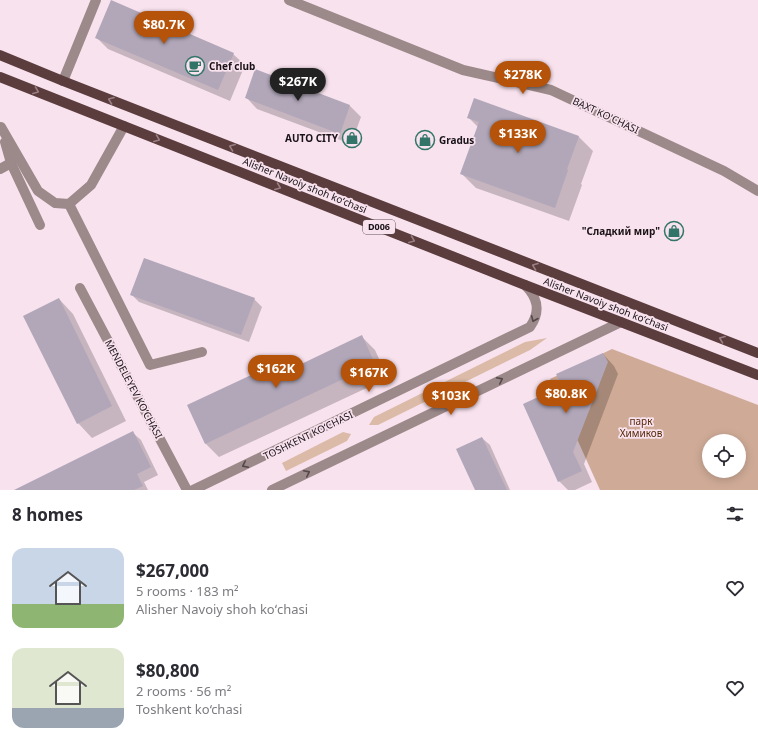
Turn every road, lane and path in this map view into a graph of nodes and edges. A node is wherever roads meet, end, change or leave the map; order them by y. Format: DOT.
graph roads {
  1 [pos="96,0"];
  2 [pos="289,0"];
  3 [pos="0,55"];
  4 [pos="1,80"];
  5 [pos="63,81"];
  6 [pos="1,125"];
  7 [pos="124,126"];
  8 [pos="11,163"];
  9 [pos="0,169"];
  10 [pos="758,191"];
  11 [pos="68,204"];
  12 [pos="40,225"];
  13 [pos="525,285"];
  14 [pos="80,288"];
  15 [pos="621,322"];
  16 [pos="202,352"];
  17 [pos="758,353"];
  18 [pos="758,376"];
  19 [pos="187,490"];
  20 [pos="193,490"];
  21 [pos="272,490"];
  1 -- 5 [label="street"];
  2 -- 10 [label="street, BAXT KO'CHASI"];
  3 -- 5 [label="main road, Alisher Navoiy shoh koʻchasi / D006"];
  4 -- 7 [label="main road, Alisher Navoiy shoh koʻchasi / D006, one-way"];
  17 -- 5 [label="main road, Alisher Navoiy shoh koʻchasi / D006, one-way"];
  6 -- 8 [label="street"];
  6 -- 11 [label="street"];
  7 -- 11 [label="street"];
  7 -- 13 [label="main road, Alisher Navoiy shoh koʻchasi / D006, one-way"];
  8 -- 9 [label="street"];
  8 -- 12 [label="street"];
  11 -- 16 [label="street"];
  13 -- 15 [label="main road, Alisher Navoiy shoh koʻchasi / D006"];
  13 -- 20 [label="street, TOSHKENT KO‘CHASI, one-way"];
  14 -- 19 [label="street, MENDELEYEV KO‘CHASI"];
  15 -- 18 [label="main road, Alisher Navoiy shoh koʻchasi / D006"];
  21 -- 15 [label="street, one-way"];
}
